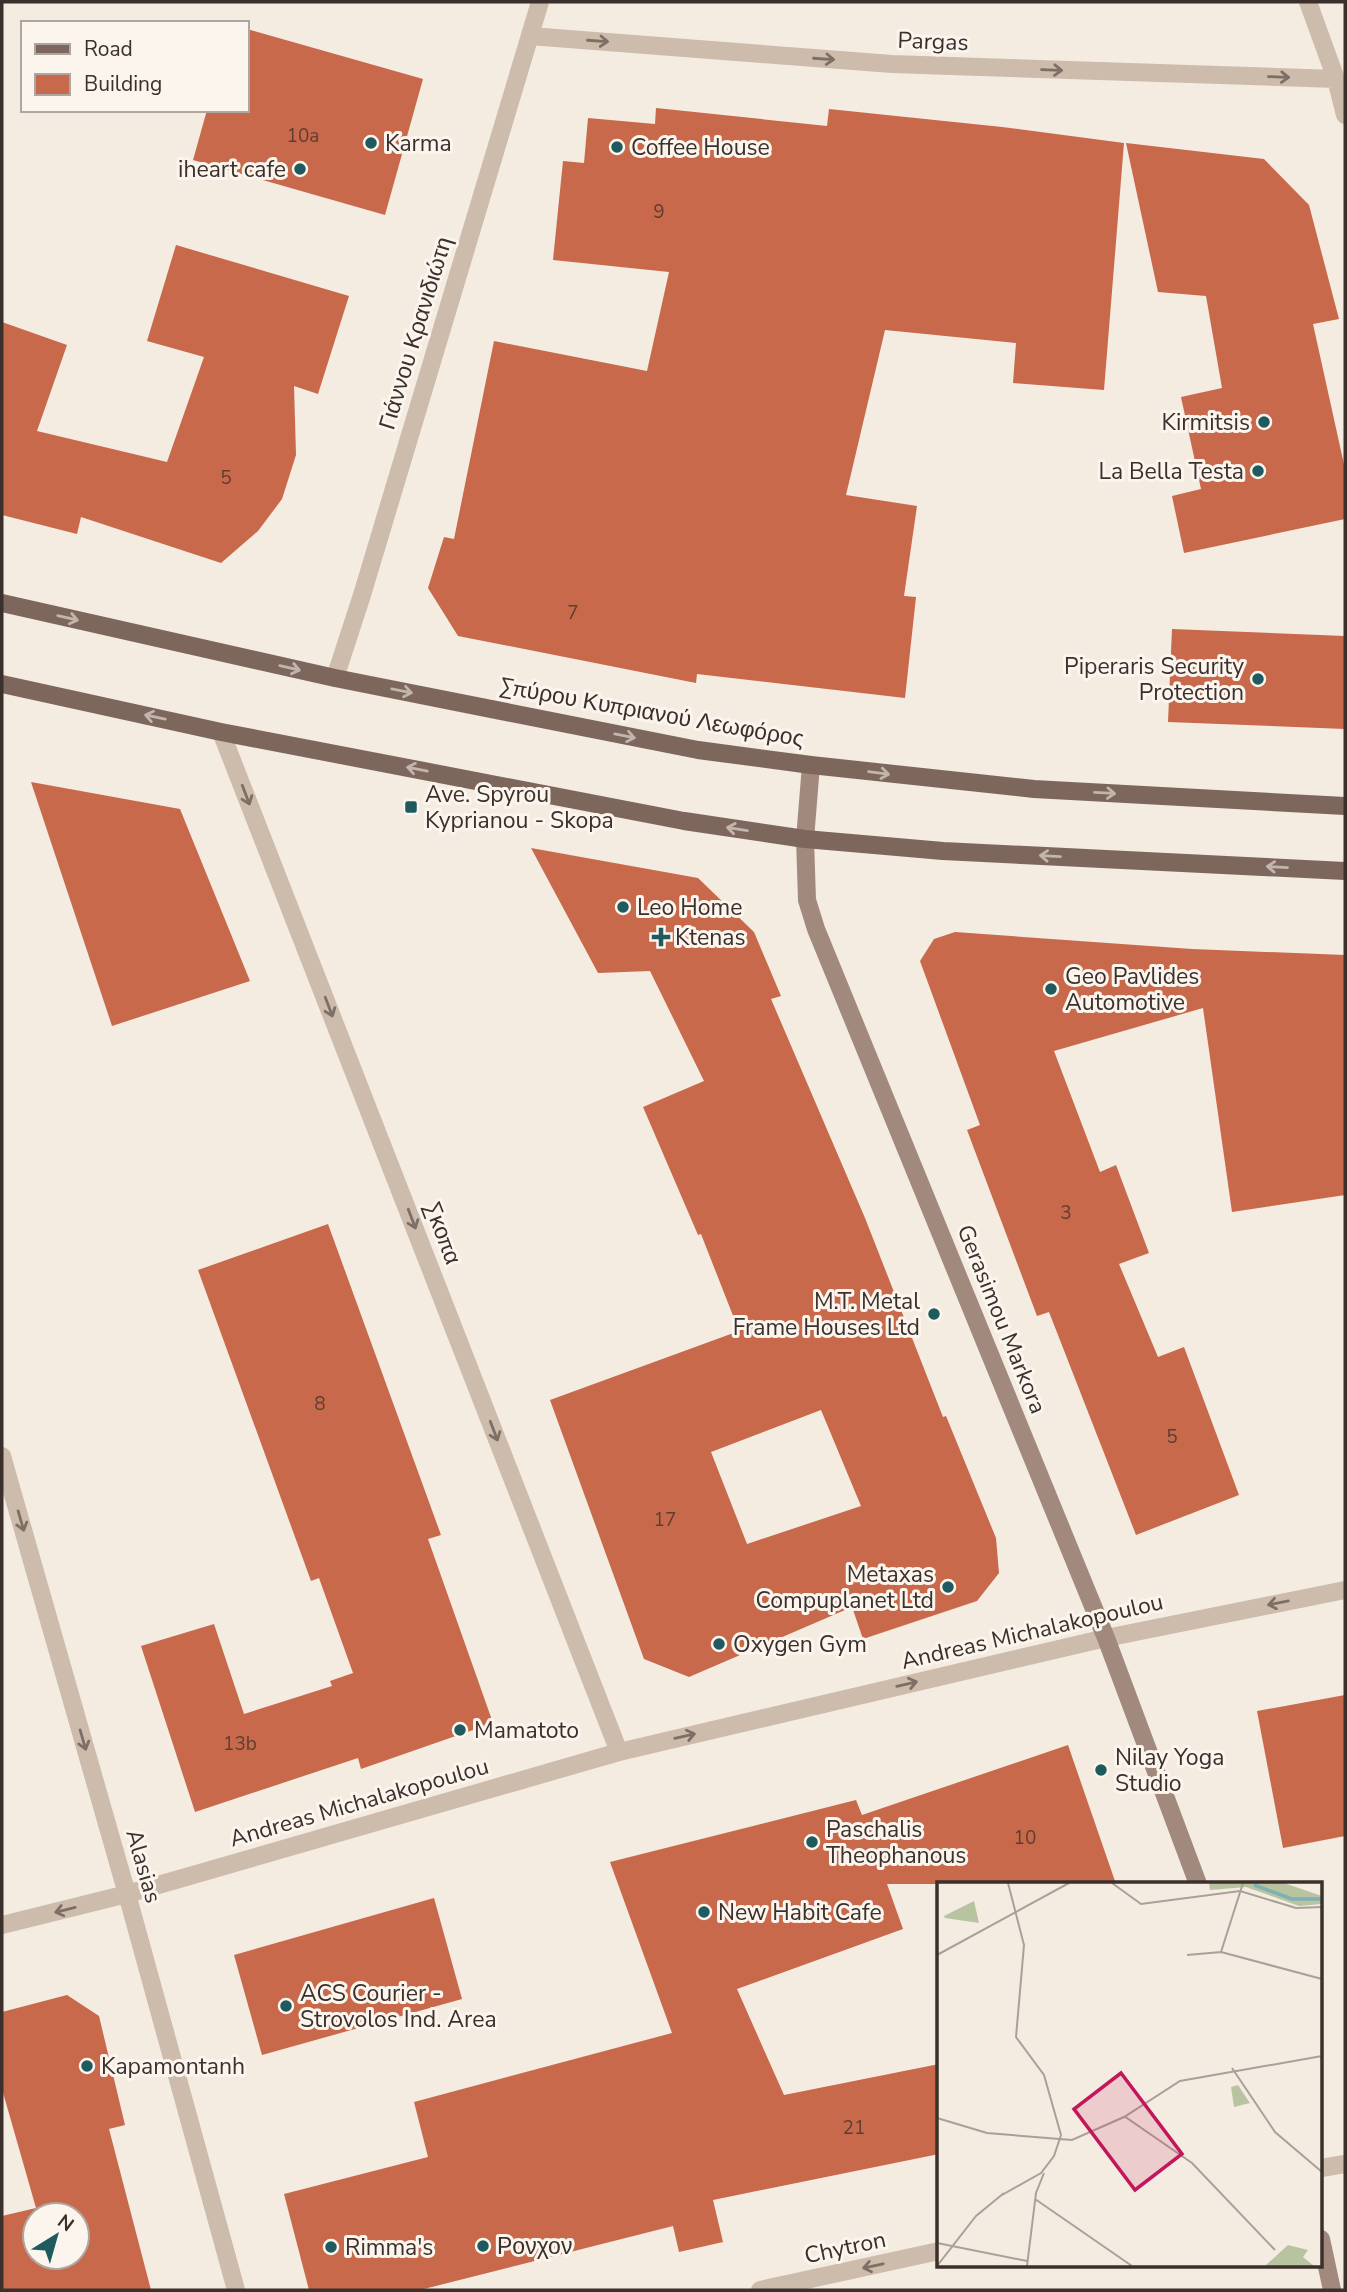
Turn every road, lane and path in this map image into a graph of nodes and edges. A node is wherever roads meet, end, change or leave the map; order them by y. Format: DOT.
graph roads {
  1 [pos="540,2"];
  2 [pos="1308,2"];
  3 [pos="530,36"];
  4 [pos="1336,79"];
  5 [pos="1345,115"];
  6 [pos="2,603"];
  7 [pos="335,678"];
  8 [pos="2,684"];
  9 [pos="221,732"];
  10 [pos="811,765"];
  11 [pos="1345,806"];
  12 [pos="805,839"];
  13 [pos="1345,870"];
  14 [pos="2,1456"];
  15 [pos="1345,1590"];
  16 [pos="1105,1638"];
  17 [pos="619,1752"];
  18 [pos="1197,1882"];
  19 [pos="127,1894"];
  20 [pos="2,1925"];
  21 [pos="1345,2164"];
  22 [pos="1322,2168"];
  23 [pos="1322,2244"];
  24 [pos="937,2251"];
  25 [pos="236,2290"];
  26 [pos="760,2290"];
  27 [pos="1332,2290"];
  1 -- 3 [label="street, Γιάννου Κρανιδιώτη"];
  2 -- 4 [label="street"];
  3 -- 4 [label="street, Pargas, one-way"];
  3 -- 7 [label="street, Γιάννου Κρανιδιώτη"];
  4 -- 5 [label="street"];
  6 -- 7 [label="main road, Σπύρου Κυπριανού Λεωφόρος, one-way"];
  7 -- 10 [label="main road, Σπύρου Κυπριανού Λεωφόρος, one-way"];
  9 -- 8 [label="main road, one-way"];
  12 -- 9 [label="main road, one-way"];
  9 -- 17 [label="street, Σκοπα, one-way"];
  10 -- 11 [label="main road, Σπύρου Κυπριανού Λεωφόρος, one-way"];
  10 -- 12 [label="street, Gerasimou Markora"];
  13 -- 12 [label="main road, one-way"];
  12 -- 16 [label="street, Gerasimou Markora"];
  14 -- 19 [label="street, Alasias, one-way"];
  15 -- 16 [label="street, Andreas Michalakopoulou, one-way"];
  17 -- 16 [label="street, Andreas Michalakopoulou, one-way"];
  16 -- 18 [label="street, Gerasimou Markora"];
  17 -- 19 [label="street, Andreas Michalakopoulou"];
  19 -- 20 [label="street, Andreas Michalakopoulou, one-way"];
  19 -- 25 [label="street, Alasias"];
  21 -- 22 [label="street"];
  23 -- 27 [label="street"];
  24 -- 26 [label="street, Chytron, one-way"];
}
